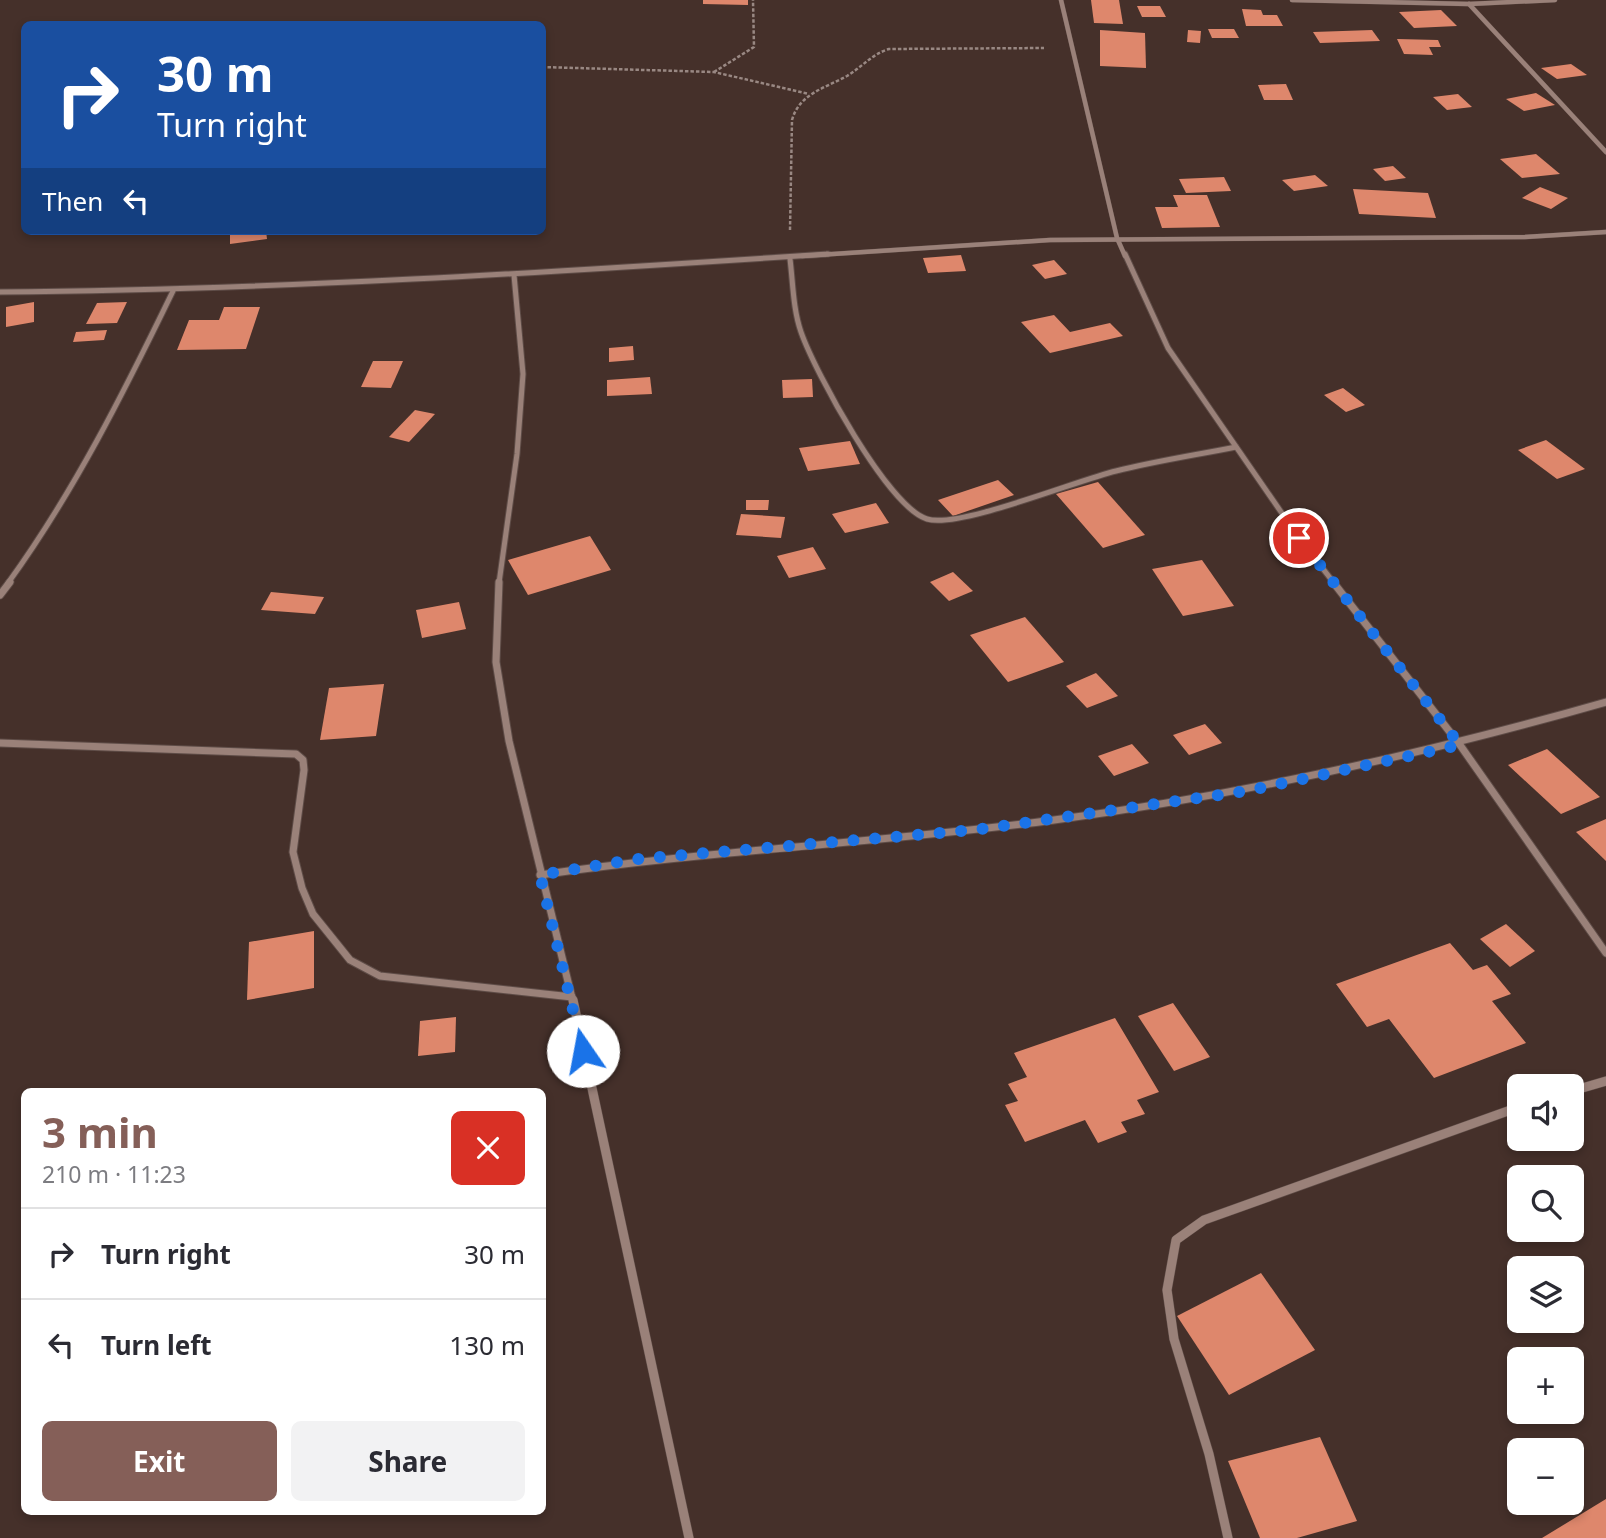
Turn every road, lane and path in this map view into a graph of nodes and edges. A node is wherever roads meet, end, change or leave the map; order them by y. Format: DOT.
graph roads {
  1 [pos="753,0"];
  2 [pos="1061,0"];
  3 [pos="1292,0"];
  4 [pos="1555,0"];
  5 [pos="1469,4"];
  6 [pos="1073,48"];
  7 [pos="546,67"];
  8 [pos="714,72"];
  9 [pos="810,94"];
  10 [pos="1606,152"];
  11 [pos="1606,232"];
  12 [pos="1117,238"];
  13 [pos="790,259"];
  14 [pos="514,275"];
  15 [pos="173,291"];
  16 [pos="0,292"];
  17 [pos="1236,447"];
  18 [pos="0,595"];
  19 [pos="1606,702"];
  20 [pos="0,743"];
  21 [pos="1460,745"];
  22 [pos="540,875"];
  23 [pos="1606,953"];
  24 [pos="572,997"];
  25 [pos="1606,1081"];
  26 [pos="1584,1087"];
  27 [pos="1507,1111"];
  28 [pos="690,1538"];
  29 [pos="1228,1538"];
  1 -- 8 [label="path"];
  2 -- 6 [label="street"];
  3 -- 5 [label="street"];
  4 -- 5 [label="street"];
  5 -- 10 [label="street"];
  6 -- 9 [label="path"];
  6 -- 12 [label="street"];
  7 -- 8 [label="path"];
  8 -- 9 [label="path"];
  9 -- 13 [label="path"];
  11 -- 12 [label="street"];
  12 -- 13 [label="street"];
  12 -- 17 [label="street"];
  13 -- 14 [label="street"];
  13 -- 17 [label="street"];
  14 -- 15 [label="street"];
  14 -- 22 [label="street"];
  15 -- 16 [label="street"];
  15 -- 18 [label="street"];
  17 -- 21 [label="street"];
  19 -- 21 [label="street"];
  20 -- 24 [label="street"];
  21 -- 22 [label="street"];
  21 -- 23 [label="street"];
  22 -- 24 [label="street"];
  24 -- 28 [label="street"];
  25 -- 26 [label="street"];
  27 -- 29 [label="street"];
}
